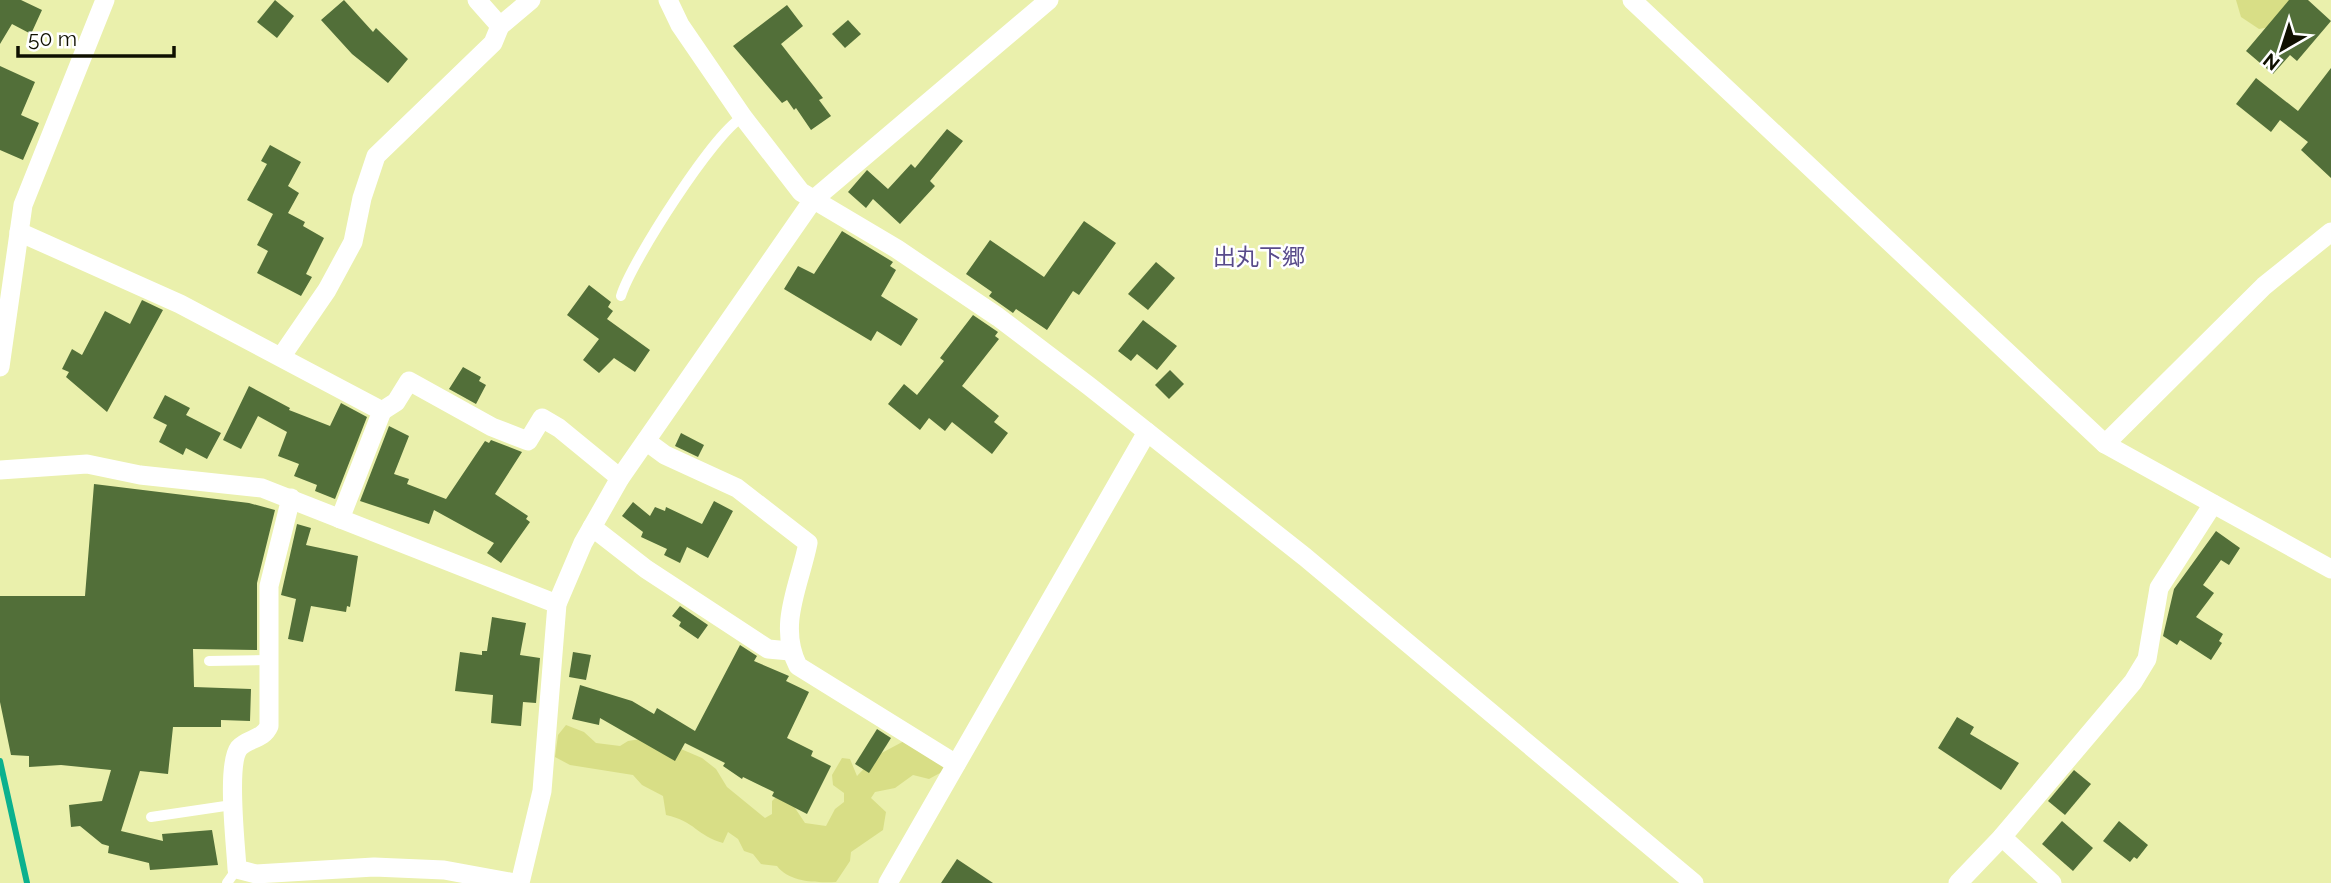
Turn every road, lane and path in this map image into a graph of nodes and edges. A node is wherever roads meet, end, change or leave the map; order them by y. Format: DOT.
graph roads {
  1 [pos="106,0"];
  2 [pos="477,0"];
  3 [pos="531,0"];
  4 [pos="668,0"];
  5 [pos="1049,0"];
  6 [pos="1632,0"];
  7 [pos="500,26"];
  8 [pos="743,117"];
  9 [pos="813,200"];
  10 [pos="19,232"];
  11 [pos="2331,232"];
  12 [pos="621,296"];
  13 [pos="281,357"];
  14 [pos="0,367"];
  15 [pos="383,411"];
  16 [pos="1147,432"];
  17 [pos="646,441"];
  18 [pos="2105,444"];
  19 [pos="0,470"];
  20 [pos="620,478"];
  21 [pos="291,498"];
  22 [pos="2213,504"];
  23 [pos="340,519"];
  24 [pos="592,527"];
  25 [pos="2331,569"];
  26 [pos="556,604"];
  27 [pos="790,651"];
  28 [pos="268,660"];
  29 [pos="209,661"];
  30 [pos="956,764"];
  31 [pos="232,805"];
  32 [pos="151,817"];
  33 [pos="2002,837"];
  34 [pos="232,876"];
  35 [pos="289,879"];
  36 [pos="517,883"];
  37 [pos="888,883"];
  38 [pos="1694,883"];
  39 [pos="1958,883"];
  40 [pos="2052,883"];
  1 -- 10 [label="street"];
  2 -- 7 [label="street"];
  3 -- 7 [label="street"];
  4 -- 8 [label="street"];
  5 -- 9 [label="street"];
  6 -- 18 [label="street"];
  7 -- 13 [label="street"];
  8 -- 9 [label="street"];
  8 -- 12 [label="lane"];
  9 -- 16 [label="street"];
  9 -- 17 [label="street"];
  10 -- 13 [label="street"];
  10 -- 14 [label="street"];
  11 -- 18 [label="street"];
  13 -- 15 [label="street"];
  15 -- 20 [label="street"];
  15 -- 23 [label="street"];
  16 -- 30 [label="street"];
  16 -- 38 [label="street"];
  17 -- 20 [label="street"];
  17 -- 27 [label="street"];
  18 -- 22 [label="street"];
  19 -- 21 [label="street"];
  20 -- 24 [label="street"];
  21 -- 23 [label="street"];
  21 -- 28 [label="street"];
  22 -- 25 [label="street"];
  22 -- 33 [label="street"];
  23 -- 26 [label="street"];
  24 -- 26 [label="street"];
  24 -- 27 [label="street"];
  26 -- 36 [label="street"];
  27 -- 30 [label="street"];
  28 -- 29 [label="lane"];
  28 -- 31 [label="street"];
  30 -- 37 [label="street"];
  31 -- 32 [label="lane"];
  31 -- 34 [label="street"];
  33 -- 39 [label="street"];
  33 -- 40 [label="street"];
  34 -- 35 [label="street"];
  35 -- 36 [label="street"];
}
